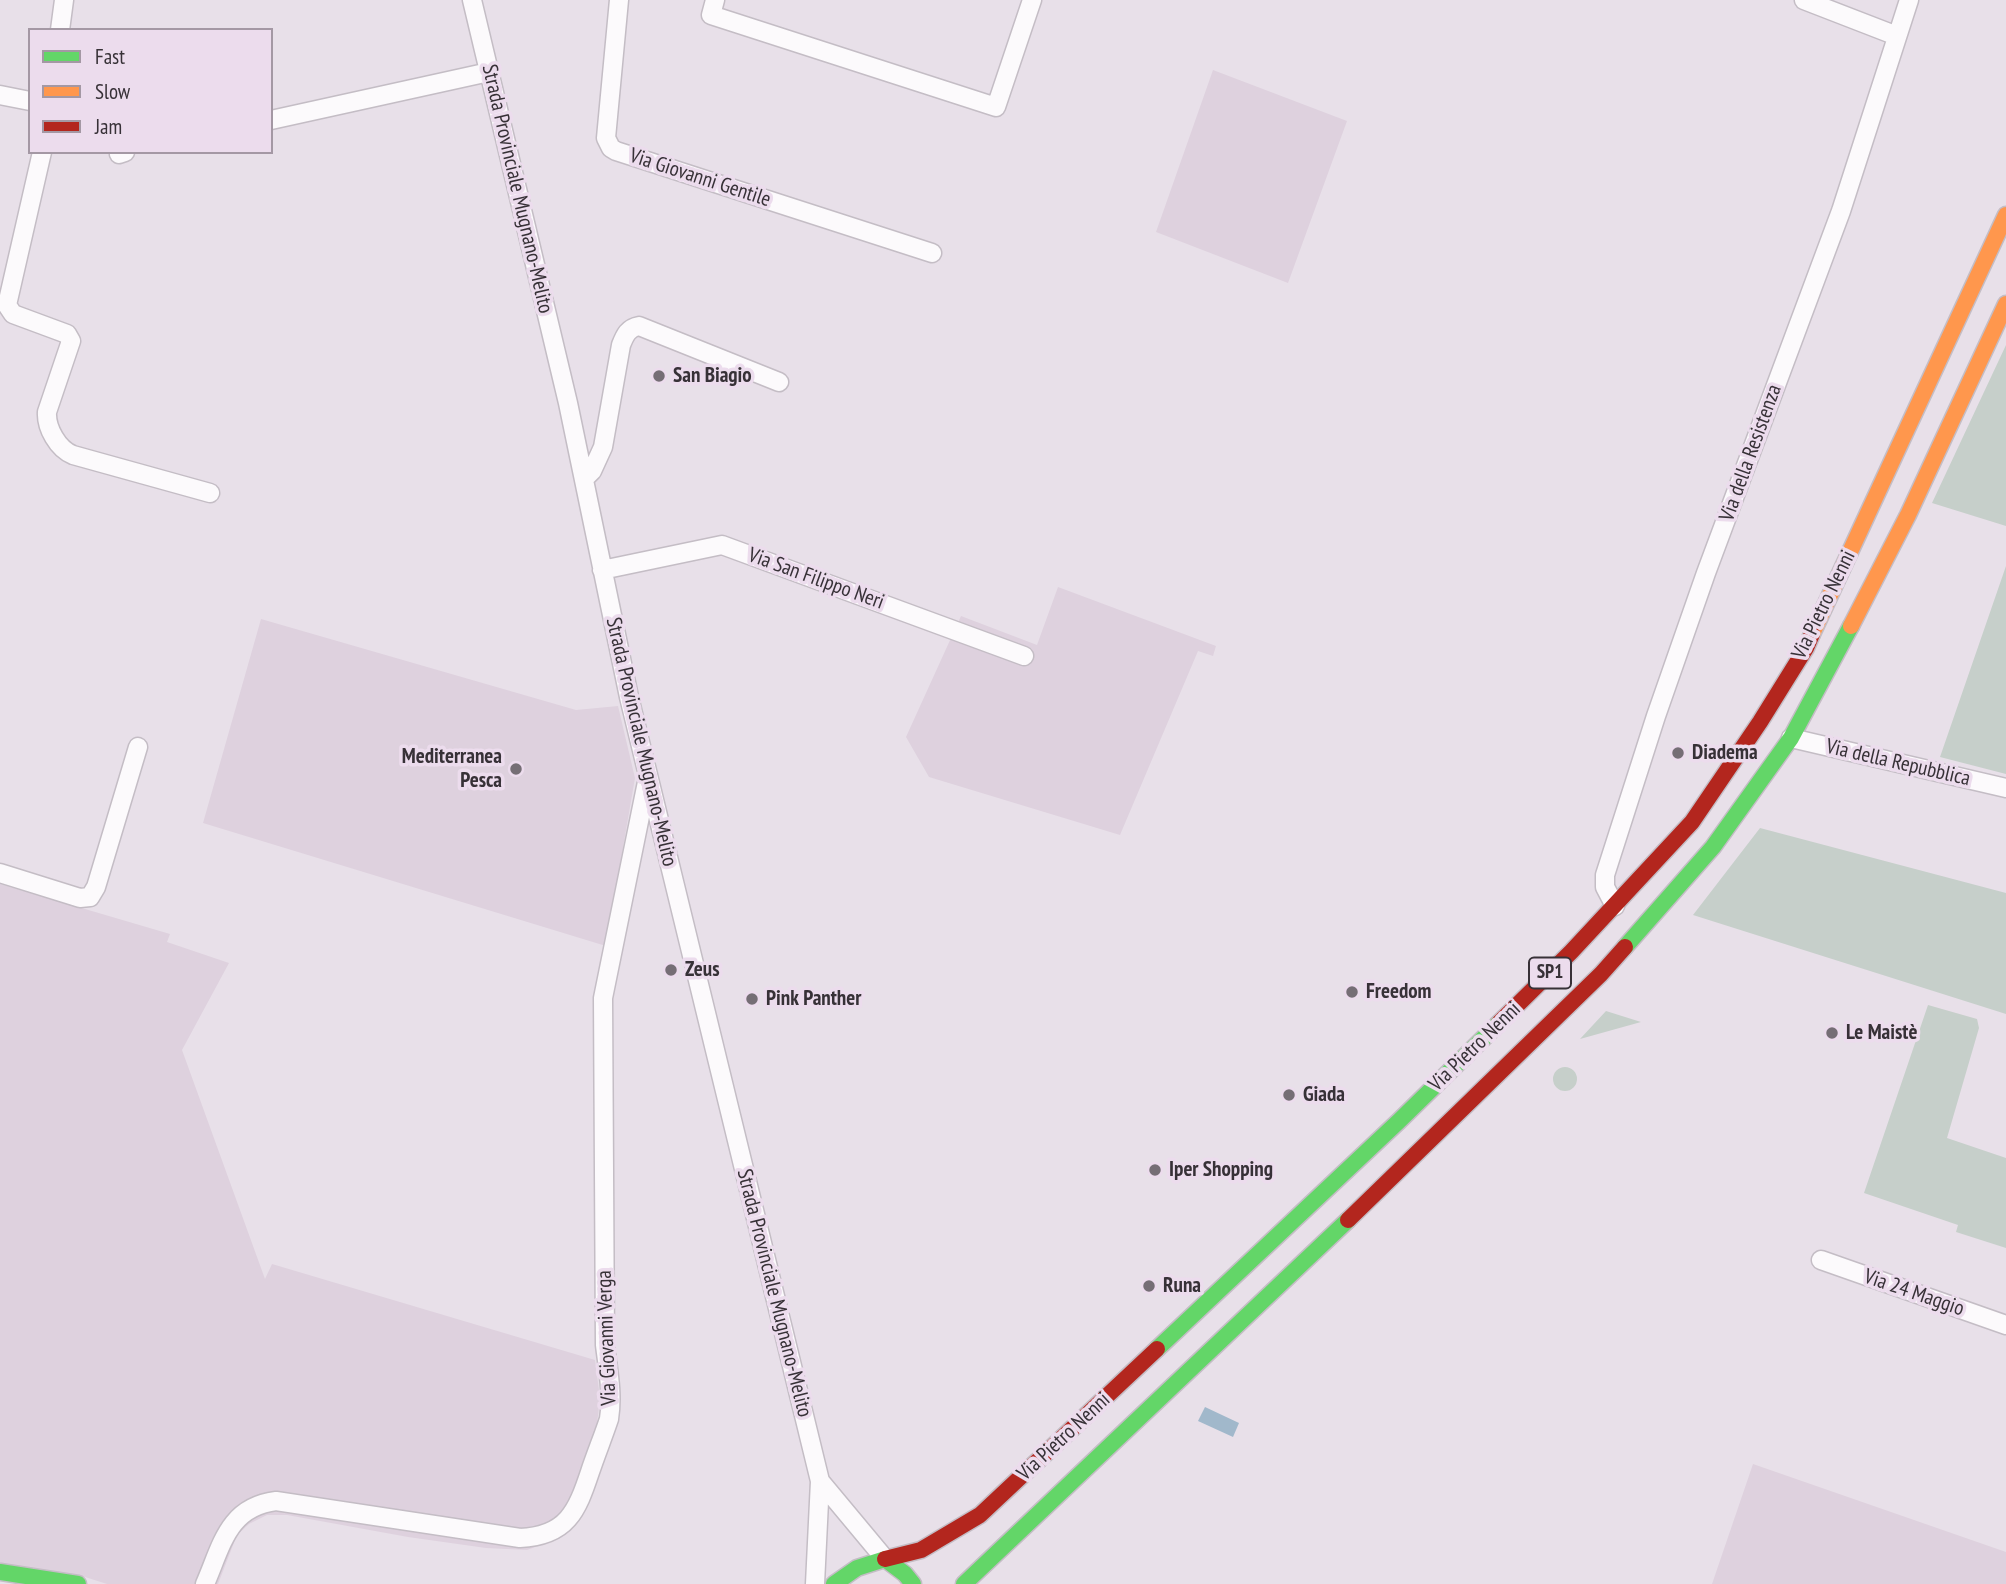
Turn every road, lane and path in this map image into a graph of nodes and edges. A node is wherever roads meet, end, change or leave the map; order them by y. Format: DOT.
graph roads {
  1 [pos="64,0"];
  2 [pos="472,0"];
  3 [pos="619,0"];
  4 [pos="715,0"];
  5 [pos="1032,0"];
  6 [pos="1804,0"];
  7 [pos="1909,0"];
  8 [pos="60,28"];
  9 [pos="1897,36"];
  10 [pos="489,72"];
  11 [pos="0,95"];
  12 [pos="28,101"];
  13 [pos="273,120"];
  14 [pos="42,154"];
  15 [pos="2006,215"];
  16 [pos="932,253"];
  17 [pos="2006,304"];
  18 [pos="779,382"];
  19 [pos="584,479"];
  20 [pos="210,493"];
  21 [pos="602,570"];
  22 [pos="1024,656"];
  23 [pos="1791,738"];
  24 [pos="138,747"];
  25 [pos="648,777"];
  26 [pos="2006,788"];
  27 [pos="0,873"];
  28 [pos="1615,906"];
  29 [pos="1821,1260"];
  30 [pos="2006,1325"];
  31 [pos="820,1481"];
  32 [pos="885,1559"];
  33 [pos="0,1572"];
  34 [pos="78,1584"];
  35 [pos="205,1584"];
  36 [pos="815,1584"];
  37 [pos="834,1584"];
  38 [pos="913,1584"];
  39 [pos="964,1584"];
  1 -- 8 [label="street"];
  2 -- 10 [label="street, Strada Provinciale Mugnano-Melito"];
  3 -- 16 [label="street, Via Giovanni Gentile"];
  4 -- 5 [label="street"];
  6 -- 9 [label="street"];
  7 -- 9 [label="street, Via della Resistenza"];
  9 -- 28 [label="street, Via della Resistenza"];
  10 -- 13 [label="street"];
  10 -- 19 [label="street, Strada Provinciale Mugnano-Melito"];
  11 -- 12 [label="street"];
  14 -- 20 [label="street"];
  15 -- 28 [label="main road, Via Pietro Nenni / SP1"];
  17 -- 23 [label="main road, Via Pietro Nenni / SP1"];
  18 -- 19 [label="street"];
  19 -- 21 [label="street, Strada Provinciale Mugnano-Melito"];
  21 -- 22 [label="street, Via San Filippo Neri"];
  21 -- 25 [label="street, Strada Provinciale Mugnano-Melito"];
  23 -- 26 [label="street, Via della Repubblica"];
  23 -- 39 [label="main road, Via Pietro Nenni / SP1"];
  24 -- 27 [label="street"];
  25 -- 31 [label="street, Strada Provinciale Mugnano-Melito"];
  25 -- 35 [label="street, Via Giovanni Verga"];
  28 -- 32 [label="main road, Via Pietro Nenni / SP1"];
  29 -- 30 [label="street, Via 24 Maggio"];
  31 -- 32 [label="street, Strada Provinciale Mugnano-Melito"];
  31 -- 36 [label="street, Strada Provinciale Mugnano-Melito"];
  32 -- 37 [label="main road, Via Pietro Nenni"];
  32 -- 38 [label="main road"];
  33 -- 34 [label="main road"];
}
